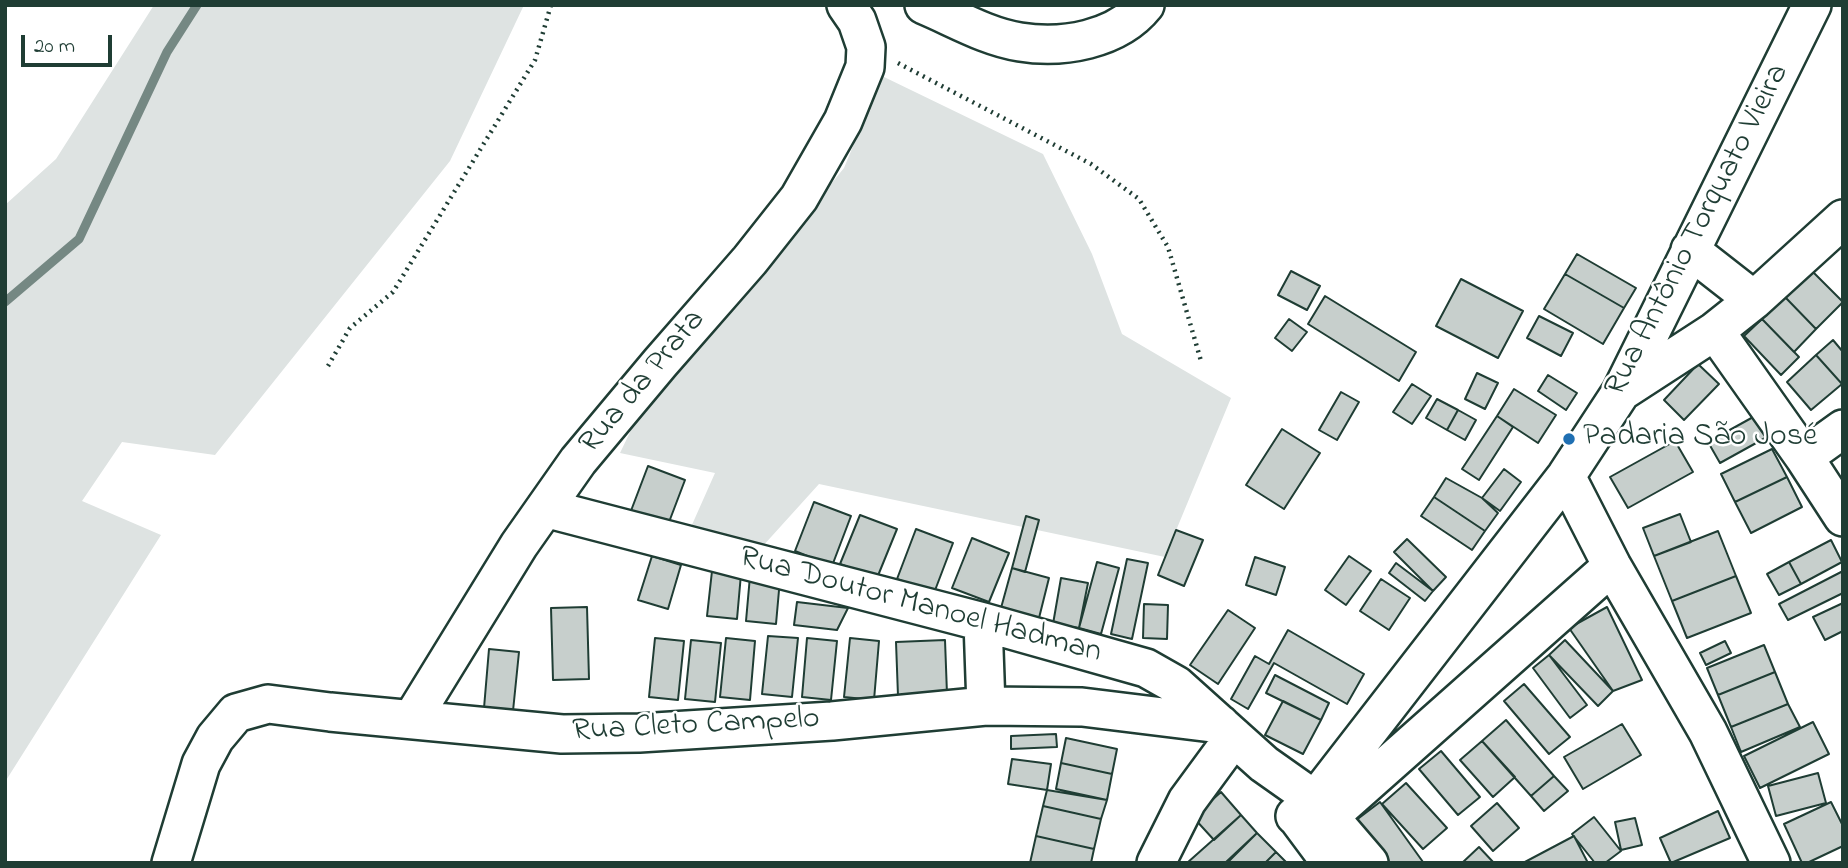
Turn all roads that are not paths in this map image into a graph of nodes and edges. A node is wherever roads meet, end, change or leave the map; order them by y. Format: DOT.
graph roads {
  1 [pos="846,5"];
  2 [pos="924,5"];
  3 [pos="1145,5"];
  4 [pos="1812,5"];
  5 [pos="1843,219"];
  6 [pos="1690,250"];
  7 [pos="1754,300"];
  8 [pos="1715,331"];
  9 [pos="1621,392"];
  10 [pos="1843,429"];
  11 [pos="1804,457"];
  12 [pos="1566,476"];
  13 [pos="545,508"];
  14 [pos="1843,517"];
  15 [pos="1612,566"];
  16 [pos="983,622"];
  17 [pos="986,706"];
  18 [pos="412,719"];
  19 [pos="1227,730"];
  20 [pos="1312,816"];
  21 [pos="171,863"];
  22 [pos="1156,863"];
  23 [pos="1331,863"];
  24 [pos="1369,863"];
  25 [pos="1771,863"];
  1 -- 13 [label="street, Rua da Prata"];
  2 -- 3 [label="street"];
  4 -- 6 [label="street, Rua Antônio Torquato Vieira"];
  5 -- 7 [label="street"];
  6 -- 7 [label="street"];
  6 -- 9 [label="street, Rua Antônio Torquato Vieira"];
  7 -- 8 [label="street"];
  8 -- 9 [label="street"];
  8 -- 11 [label="street"];
  9 -- 12 [label="street, Rua Antônio Torquato Vieira"];
  10 -- 11 [label="street"];
  11 -- 14 [label="street"];
  12 -- 15 [label="street"];
  12 -- 20 [label="street, Rua Antônio Torquato Vieira"];
  13 -- 16 [label="street, Rua Doutor Manoel Hadman"];
  13 -- 18 [label="street, Rua da Prata"];
  15 -- 20 [label="street"];
  15 -- 25 [label="street"];
  16 -- 17 [label="street"];
  16 -- 19 [label="street, Rua Doutor Manoel Hadman"];
  17 -- 18 [label="street, Rua Cleto Campelo"];
  17 -- 19 [label="street, Rua Cleto Campelo"];
  18 -- 21 [label="street, Rua Cleto Campelo"];
  19 -- 20 [label="street, Rua Doutor Manoel Hadman"];
  19 -- 22 [label="street"];
  20 -- 23 [label="street"];
  20 -- 24 [label="street"];
}
